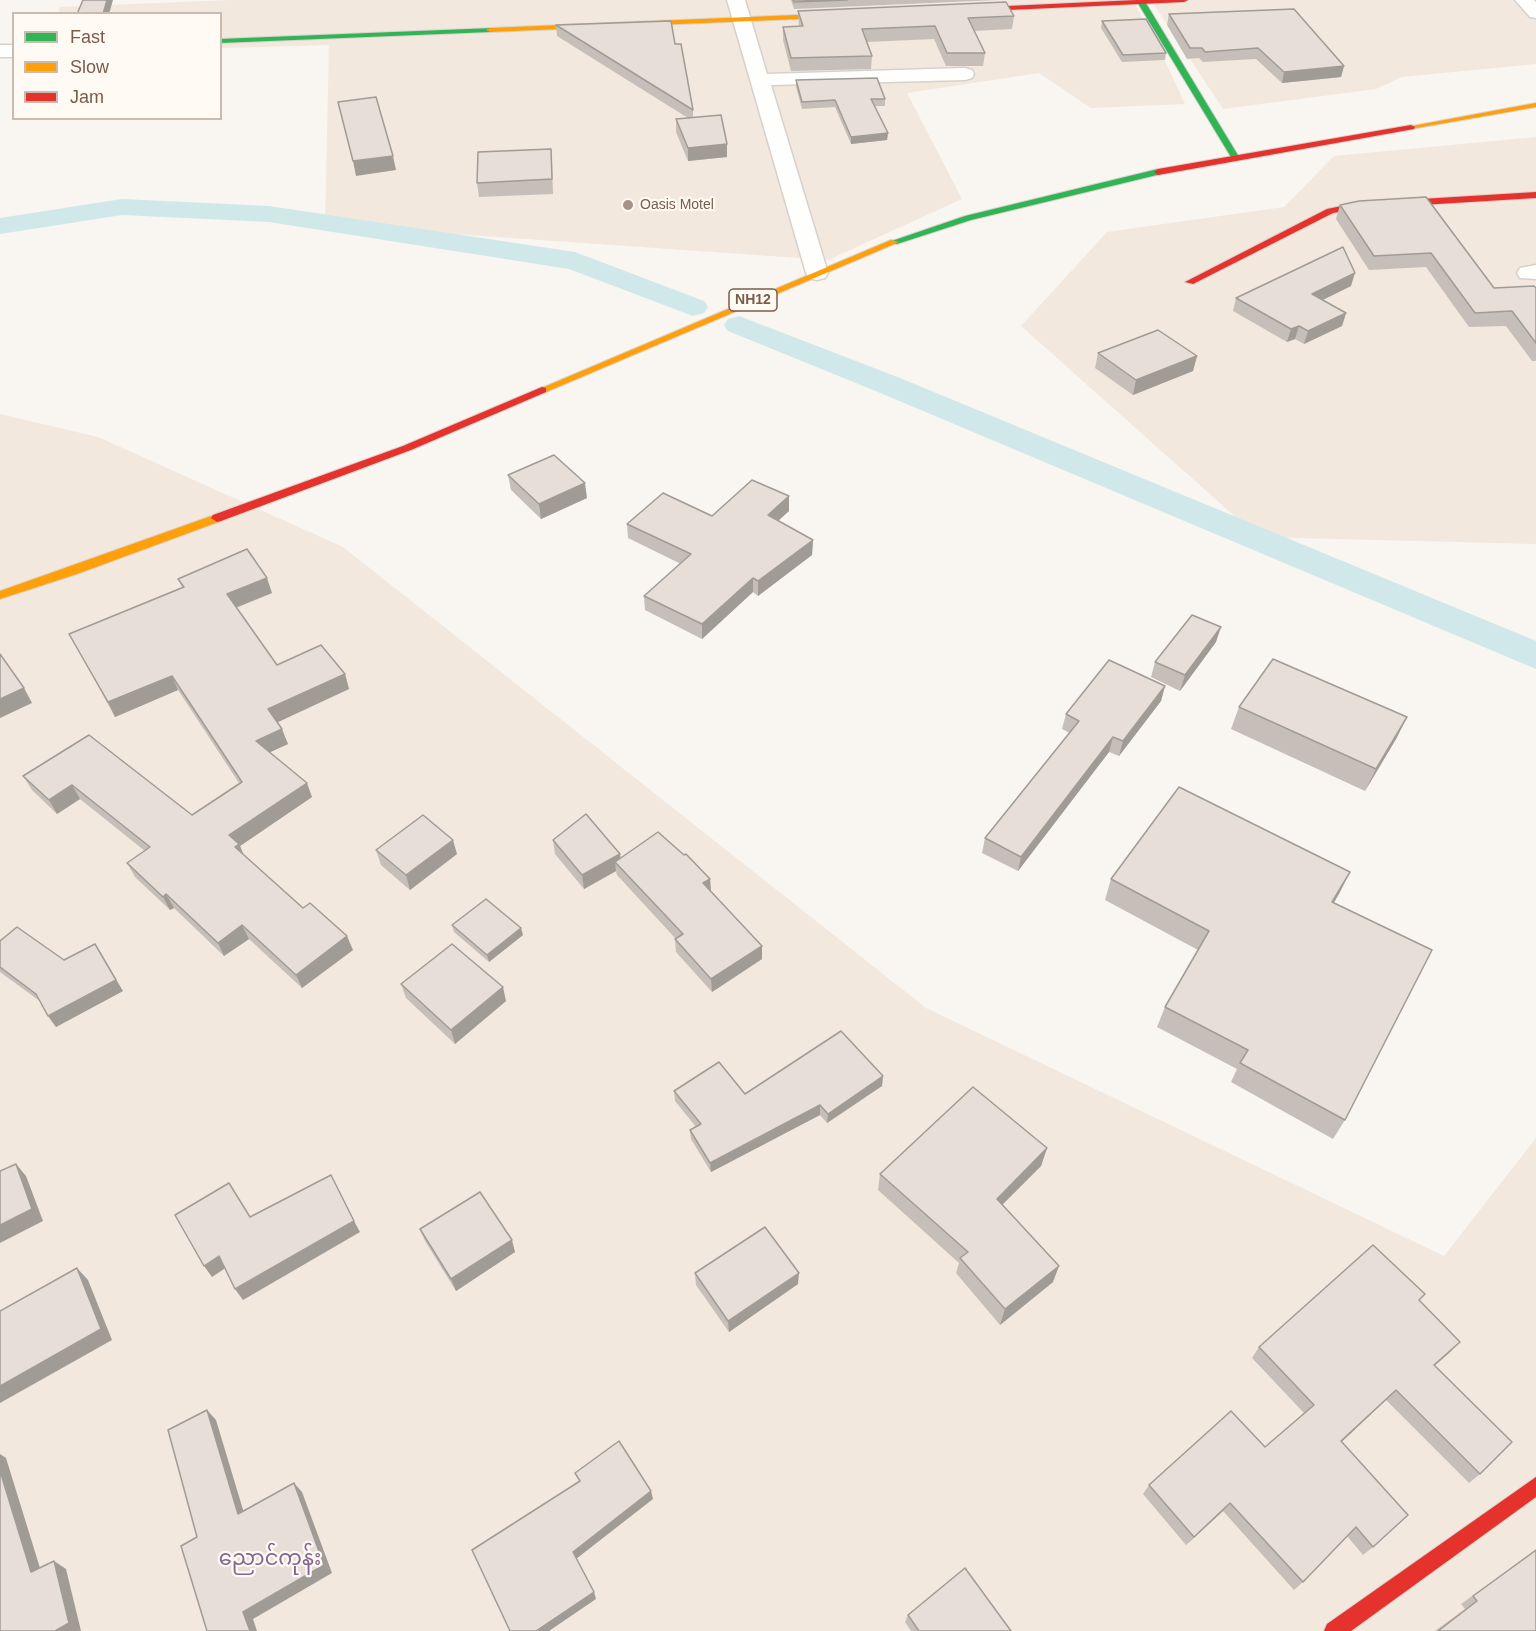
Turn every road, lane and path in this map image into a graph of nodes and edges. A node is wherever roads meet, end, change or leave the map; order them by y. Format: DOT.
graph roads {
  1 [pos="1184,0"];
  2 [pos="1524,0"];
  3 [pos="1140,1"];
  4 [pos="739,10"];
  5 [pos="952,10"];
  6 [pos="1536,13"];
  7 [pos="858,14"];
  8 [pos="222,41"];
  9 [pos="965,74"];
  10 [pos="759,80"];
  11 [pos="1536,105"];
  12 [pos="1234,157"];
  13 [pos="1536,195"];
  14 [pos="817,273"];
  15 [pos="1190,282"];
  16 [pos="0,595"];
  17 [pos="1536,1486"];
  18 [pos="1334,1631"];
  1 -- 3 [label="main road"];
  2 -- 6 [label="street"];
  3 -- 5 [label="main road"];
  3 -- 12 [label="main road"];
  4 -- 7 [label="main road"];
  4 -- 8 [label="main road"];
  4 -- 10 [label="street"];
  9 -- 10 [label="street"];
  10 -- 14 [label="street"];
  11 -- 12 [label="main road, NH12"];
  12 -- 14 [label="main road, NH12"];
  13 -- 15 [label="main road"];
  14 -- 16 [label="main road, NH12"];
  17 -- 18 [label="main road"];
}
